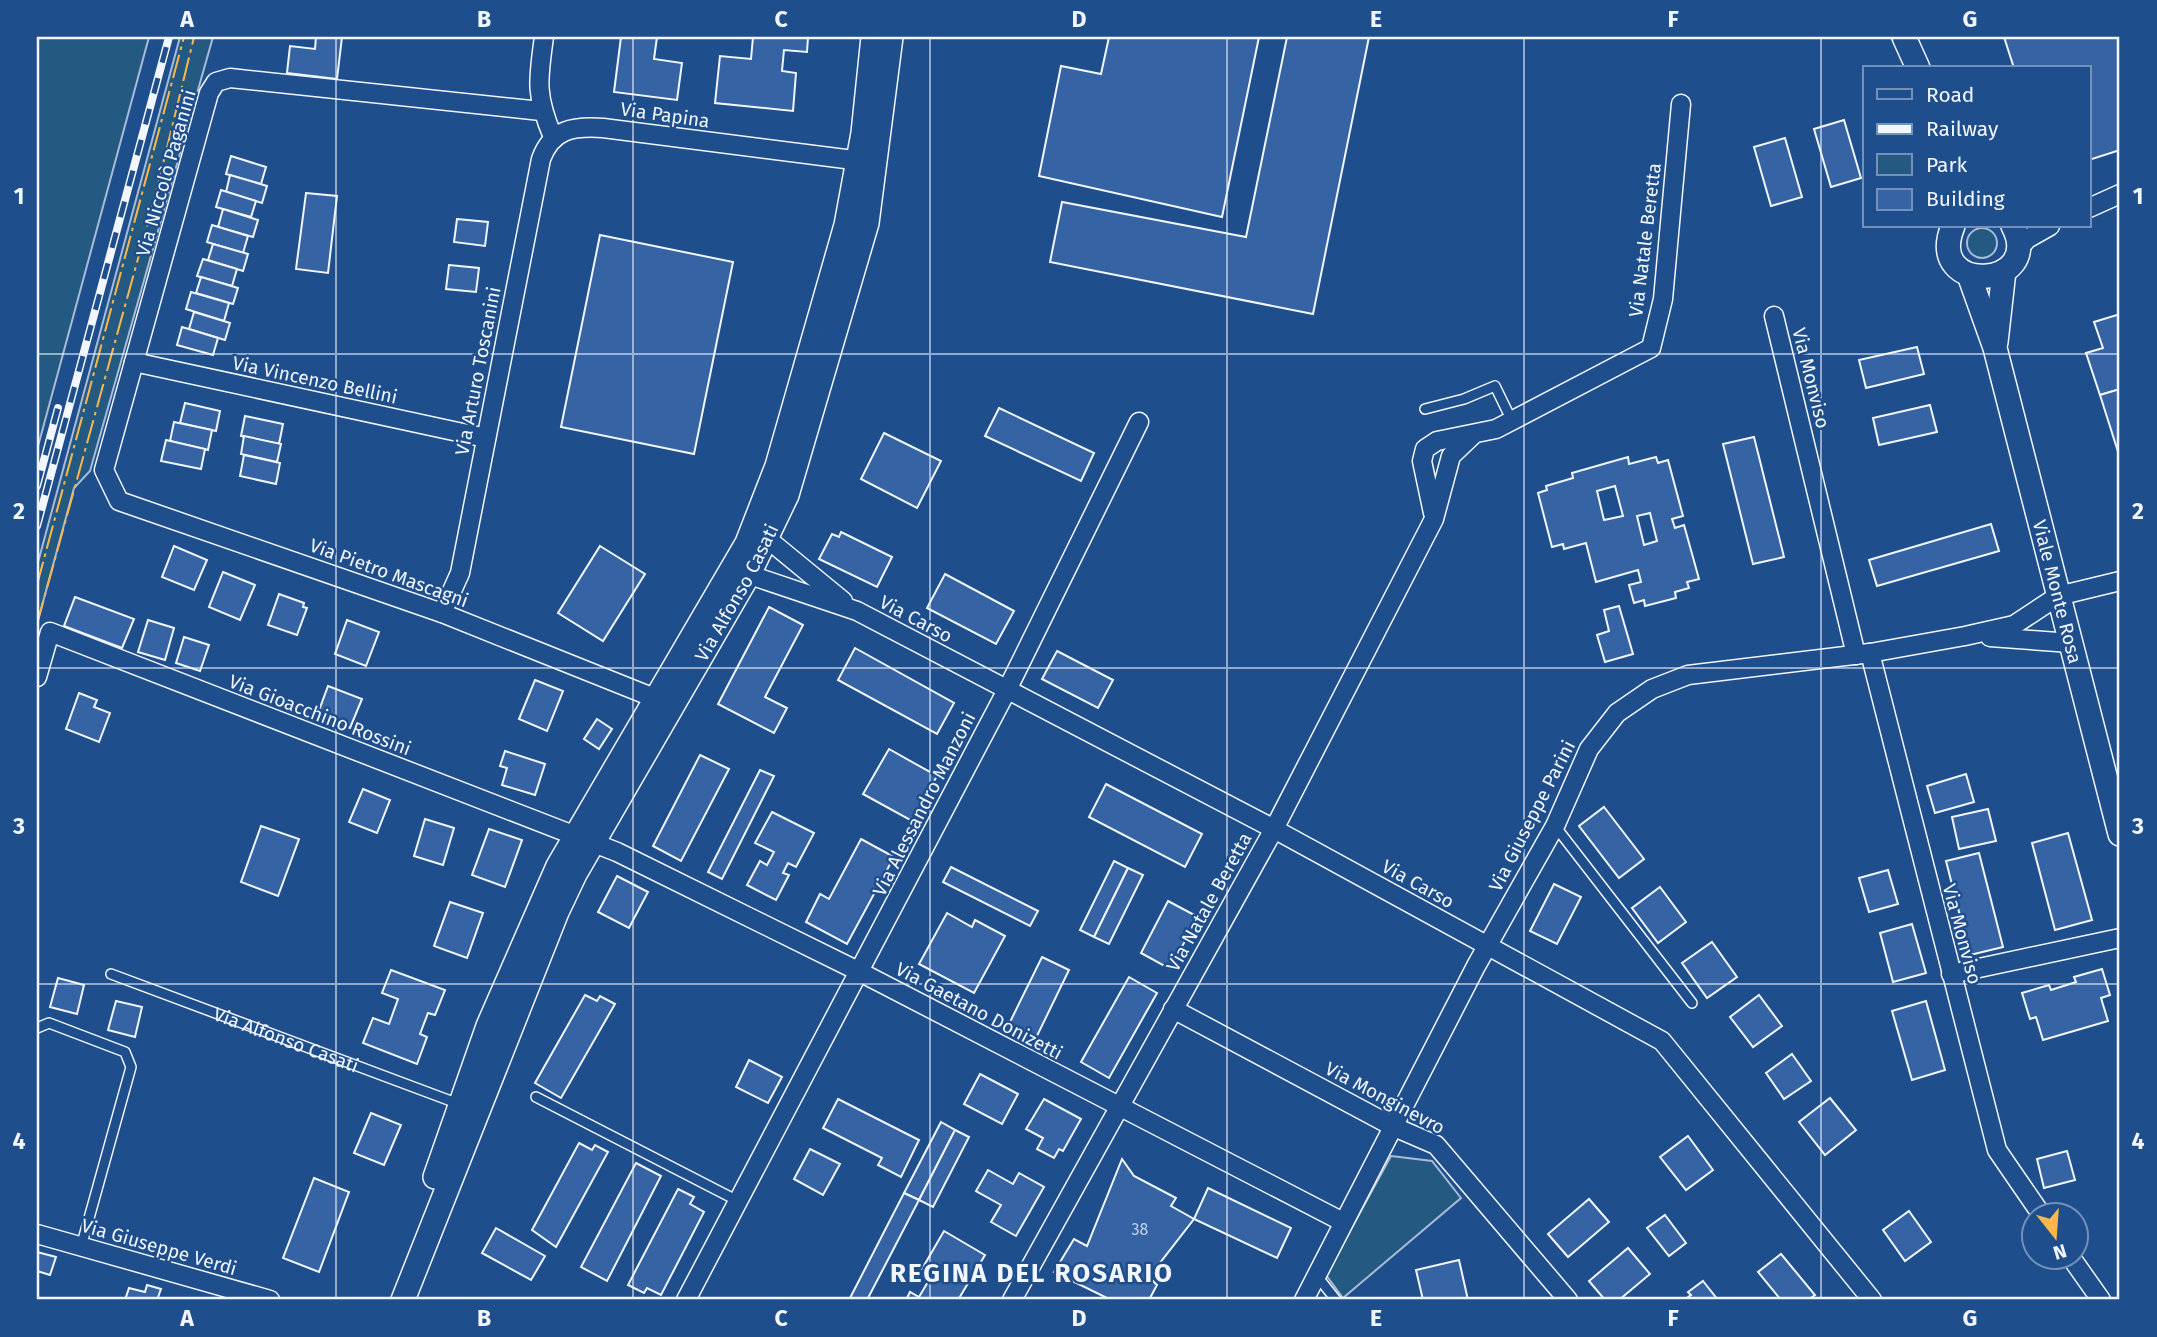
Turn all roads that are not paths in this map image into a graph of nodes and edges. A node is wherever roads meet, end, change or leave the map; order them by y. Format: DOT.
graph roads {
  1 [pos="544,37"];
  2 [pos="873,37"];
  3 [pos="891,37"];
  4 [pos="1904,37"];
  5 [pos="1916,66"];
  6 [pos="1681,104"];
  7 [pos="541,111"];
  8 [pos="553,137"];
  9 [pos="867,162"];
  10 [pos="2120,194"];
  11 [pos="2090,208"];
  12 [pos="1952,228"];
  13 [pos="2014,228"];
  14 [pos="2046,228"];
  15 [pos="2017,251"];
  16 [pos="2004,271"];
  17 [pos="1969,275"];
  18 [pos="1774,316"];
  19 [pos="1995,348"];
  20 [pos="134,362"];
  21 [pos="1425,409"];
  22 [pos="1512,421"];
  23 [pos="1139,422"];
  24 [pos="1472,436"];
  25 [pos="486,438"];
  26 [pos="104,470"];
  27 [pos="1434,519"];
  28 [pos="761,533"];
  29 [pos="740,572"];
  30 [pos="2120,581"];
  31 [pos="2058,596"];
  32 [pos="857,611"];
  33 [pos="442,613"];
  34 [pos="1965,636"];
  35 [pos="2071,643"];
  36 [pos="1863,654"];
  37 [pos="37,677"];
  38 [pos="1006,690"];
  39 [pos="665,702"];
  40 [pos="1555,826"];
  41 [pos="1274,829"];
  42 [pos="2120,834"];
  43 [pos="584,840"];
  44 [pos="2120,938"];
  45 [pos="1488,945"];
  46 [pos="860,972"];
  47 [pos="111,974"];
  48 [pos="1951,974"];
  49 [pos="1692,1003"];
  50 [pos="1173,1009"];
  51 [pos="37,1028"];
  52 [pos="536,1097"];
  53 [pos="469,1107"];
  54 [pos="1117,1107"];
  55 [pos="1392,1126"];
  56 [pos="2031,1200"];
  57 [pos="740,1202"];
  58 [pos="1343,1222"];
  59 [pos="37,1234"];
  60 [pos="81,1247"];
  61 [pos="2080,1270"];
  62 [pos="1317,1276"];
  63 [pos="270,1300"];
  64 [pos="387,1300"];
  65 [pos="403,1300"];
  66 [pos="686,1300"];
  67 [pos="1012,1300"];
  68 [pos="1304,1300"];
  69 [pos="1336,1300"];
  70 [pos="1568,1300"];
  71 [pos="1872,1300"];
  72 [pos="2101,1300"];
  1 -- 7 [label="street"];
  2 -- 9 [label="main road, Via Alfonso Casati"];
  3 -- 9 [label="main road, Via Alfonso Casati"];
  4 -- 5 [label="main road"];
  6 -- 22 [label="street, Via Natale Beretta"];
  7 -- 8 [label="street"];
  7 -- 20 [label="street, Via Niccolò Paganini"];
  8 -- 9 [label="street, Via Papina"];
  8 -- 25 [label="street, Via Arturo Toscanini"];
  9 -- 28 [label="main road, Via Alfonso Casati"];
  10 -- 11 [label="street"];
  12 -- 17 [label="main road, Viale Monte Rosa"];
  13 -- 15 [label="main road"];
  14 -- 15 [label="street"];
  15 -- 16 [label="main road, Viale Monte Rosa"];
  16 -- 17 [label="main road"];
  16 -- 19 [label="main road, Viale Monte Rosa"];
  17 -- 19 [label="main road, Viale Monte Rosa"];
  18 -- 36 [label="street, Via Monviso"];
  19 -- 31 [label="main road, Viale Monte Rosa"];
  20 -- 25 [label="street, Via Vincenzo Bellini"];
  20 -- 26 [label="street, Via Niccolò Paganini"];
  21 -- 22 [label="lane"];
  22 -- 24 [label="street, Via Natale Beretta"];
  23 -- 38 [label="street, Via Alessandro Manzoni"];
  24 -- 27 [label="street, Via Natale Beretta"];
  24 -- 27 [label="street, Via Natale Beretta"];
  25 -- 33 [label="street, Via Arturo Toscanini"];
  26 -- 33 [label="street, Via Pietro Mascagni"];
  27 -- 41 [label="street, Via Natale Beretta"];
  28 -- 29 [label="main road, Via Alfonso Casati"];
  28 -- 32 [label="street, Via Carso"];
  29 -- 32 [label="street, Via Carso"];
  29 -- 39 [label="main road, Via Alfonso Casati"];
  30 -- 31 [label="street, Via Giuseppe Parini"];
  31 -- 34 [label="street, Via Giuseppe Parini"];
  31 -- 35 [label="main road, Viale Monte Rosa"];
  32 -- 38 [label="street, Via Carso"];
  33 -- 39 [label="street, Via Pietro Mascagni"];
  34 -- 35 [label="street, Via Giuseppe Parini"];
  34 -- 36 [label="street, Via Giuseppe Parini"];
  35 -- 42 [label="main road, Viale Monte Rosa"];
  36 -- 40 [label="street, Via Giuseppe Parini"];
  36 -- 48 [label="street, Via Monviso"];
  37 -- 43 [label="street, Via Gioacchino Rossini"];
  38 -- 41 [label="street, Via Carso"];
  38 -- 46 [label="street, Via Alessandro Manzoni"];
  39 -- 43 [label="main road, Via Alfonso Casati"];
  40 -- 45 [label="street, Via Giuseppe Parini"];
  40 -- 49 [label="lane"];
  41 -- 45 [label="street, Via Carso"];
  41 -- 50 [label="street, Via Natale Beretta"];
  43 -- 46 [label="street, Via Gaetano Donizetti"];
  43 -- 53 [label="main road, Via Alfonso Casati"];
  44 -- 48 [label="street"];
  45 -- 55 [label="street, Via Giuseppe Parini"];
  45 -- 71 [label="street, Via Carso"];
  46 -- 54 [label="street, Via Gaetano Donizetti"];
  46 -- 57 [label="street, Via Alessandro Manzoni"];
  47 -- 53 [label="lane, Via Alfonso Casati"];
  48 -- 56 [label="street, Via Monviso"];
  50 -- 54 [label="street, Via Natale Beretta"];
  50 -- 55 [label="street, Via Monginevro"];
  51 -- 60 [label="lane"];
  52 -- 57 [label="lane"];
  53 -- 64 [label="main road, Via Alfonso Casati"];
  53 -- 65 [label="main road, Via Alfonso Casati"];
  54 -- 58 [label="street, Via Gaetano Donizetti"];
  54 -- 67 [label="street, Via Natale Beretta"];
  55 -- 58 [label="street, Via Giuseppe Parini"];
  55 -- 70 [label="street, Via Monginevro"];
  57 -- 66 [label="street, Via Alessandro Manzoni"];
  58 -- 62 [label="street, Via Giuseppe Parini"];
  59 -- 60 [label="street, Via Giuseppe Verdi"];
  60 -- 63 [label="street, Via Giuseppe Verdi"];
  61 -- 72 [label="street"];
  62 -- 68 [label="street, Via Giuseppe Parini"];
  62 -- 69 [label="lane"];
}
